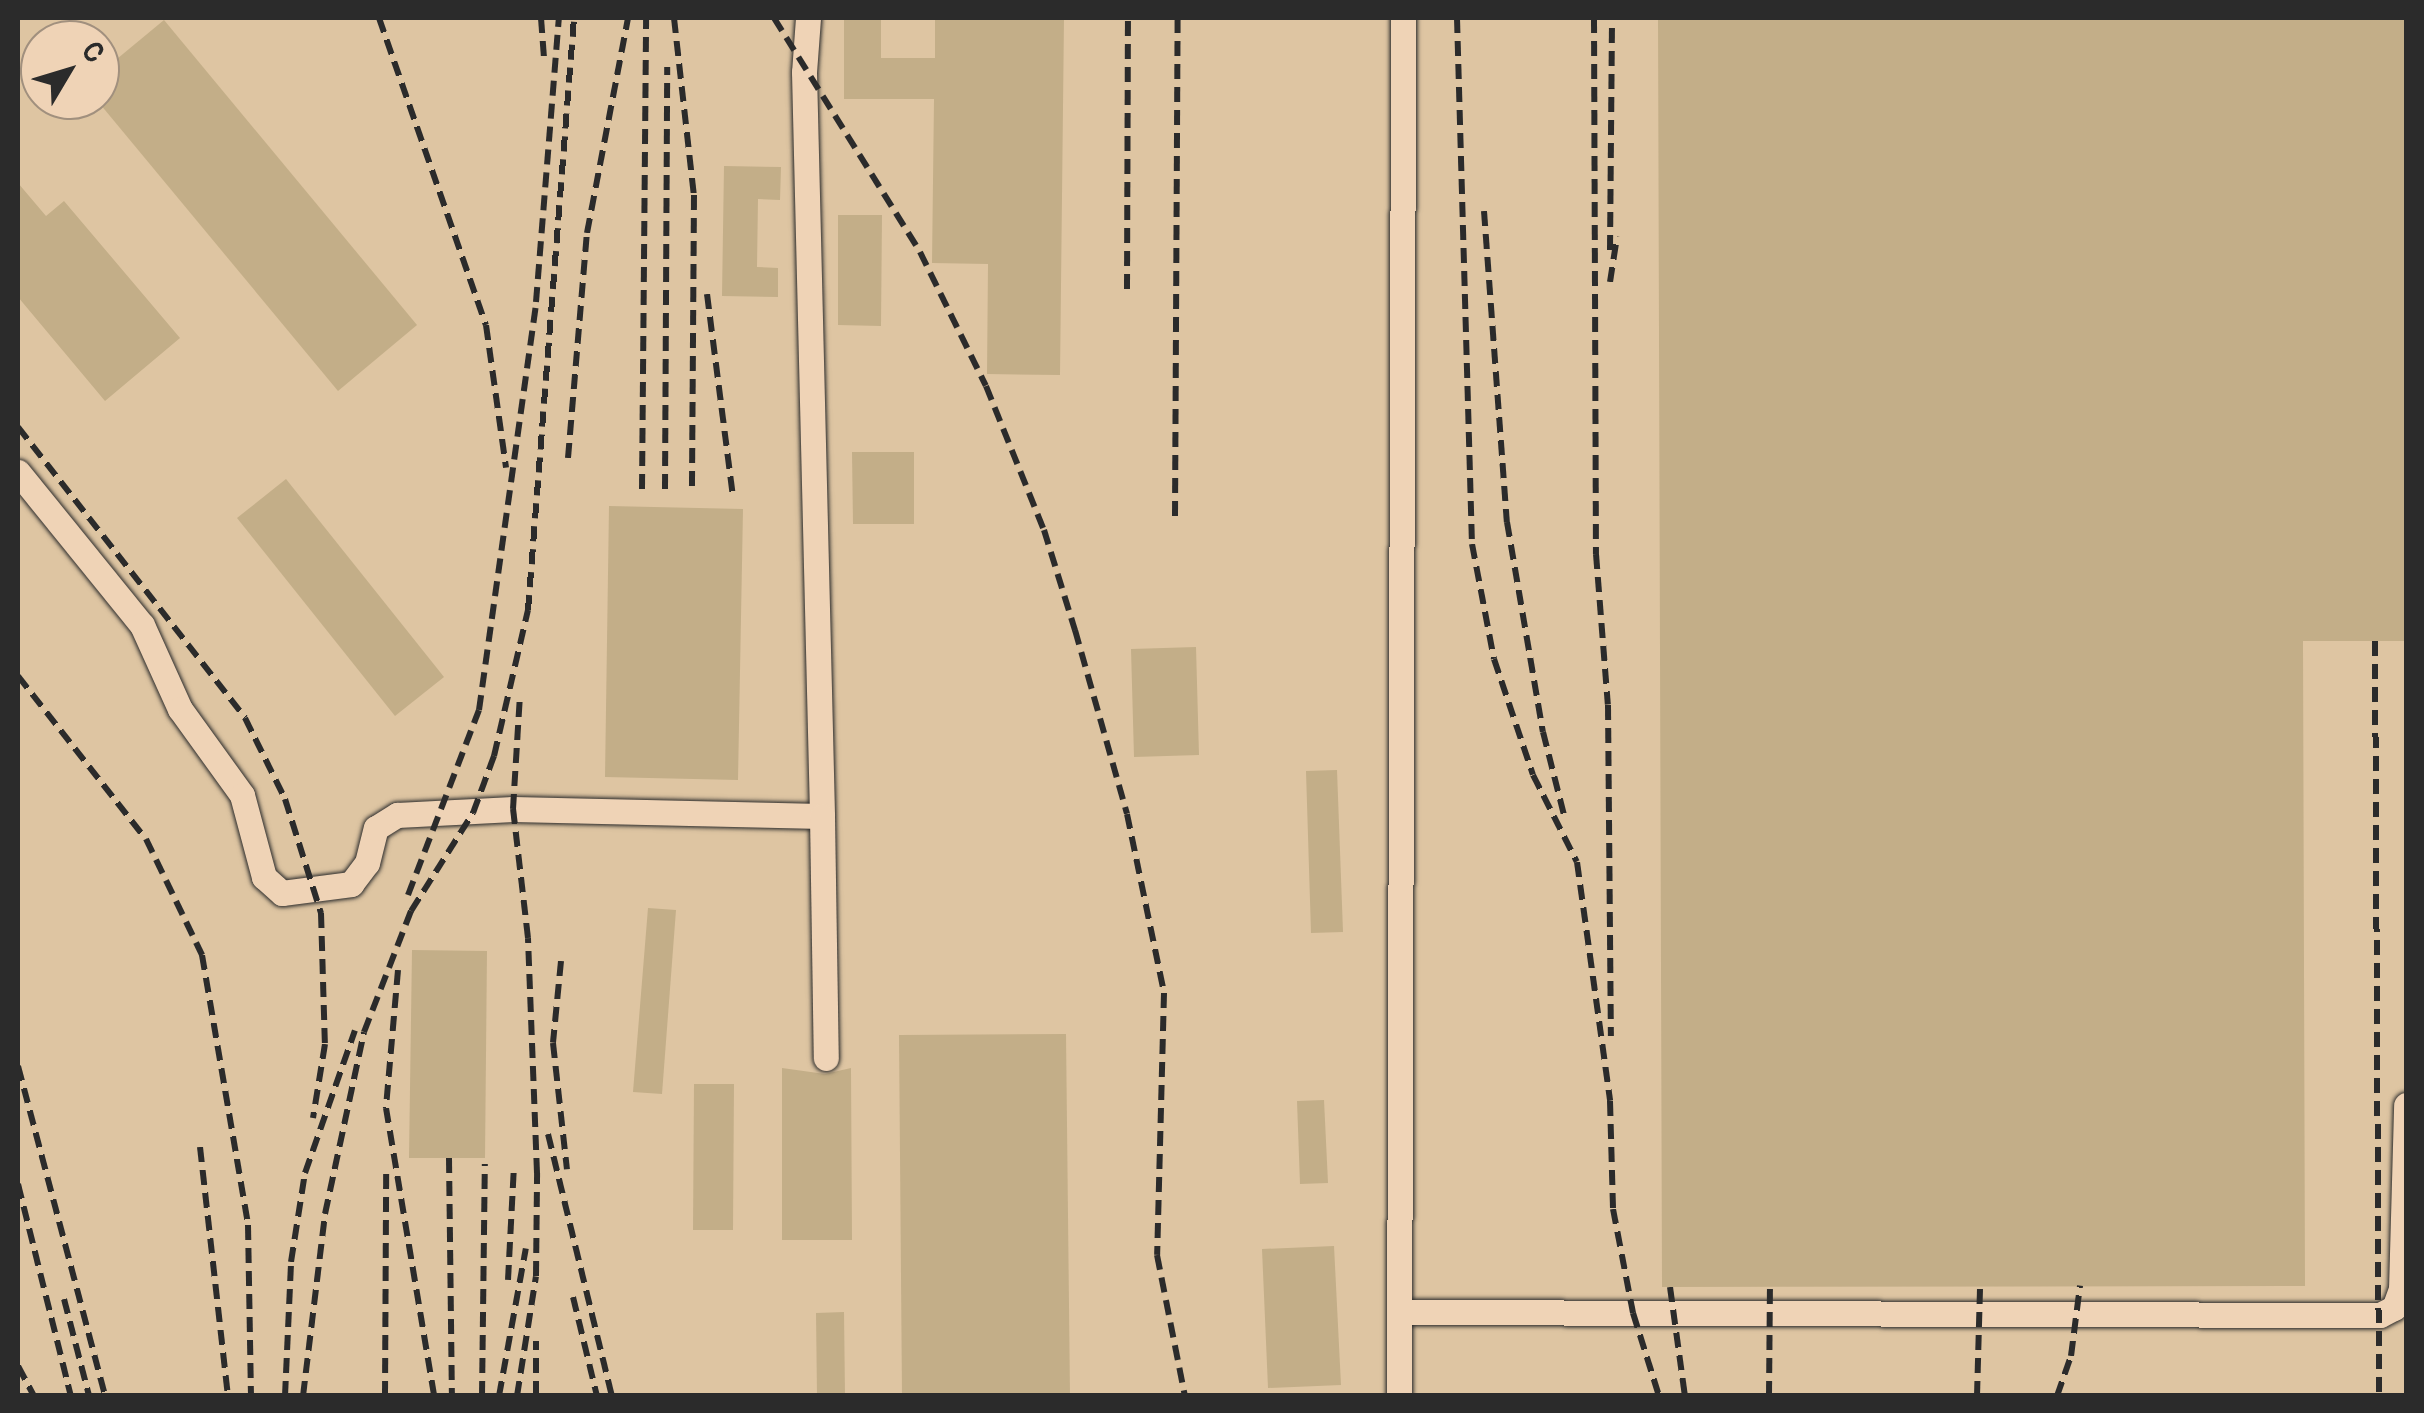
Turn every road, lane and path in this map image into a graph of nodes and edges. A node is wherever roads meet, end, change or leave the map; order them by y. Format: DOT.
graph roads {
  1 [pos="808,18"];
  2 [pos="1403,18"];
  3 [pos="18,472"];
  4 [pos="822,816"];
  5 [pos="826,1058"];
  6 [pos="2406,1105"];
  7 [pos="1402,1312"];
  8 [pos="1399,1396"];
  1 -- 4 [label="street"];
  2 -- 7 [label="street"];
  3 -- 4 [label="street"];
  4 -- 5 [label="street"];
  6 -- 7 [label="street"];
  7 -- 8 [label="street"];
}
